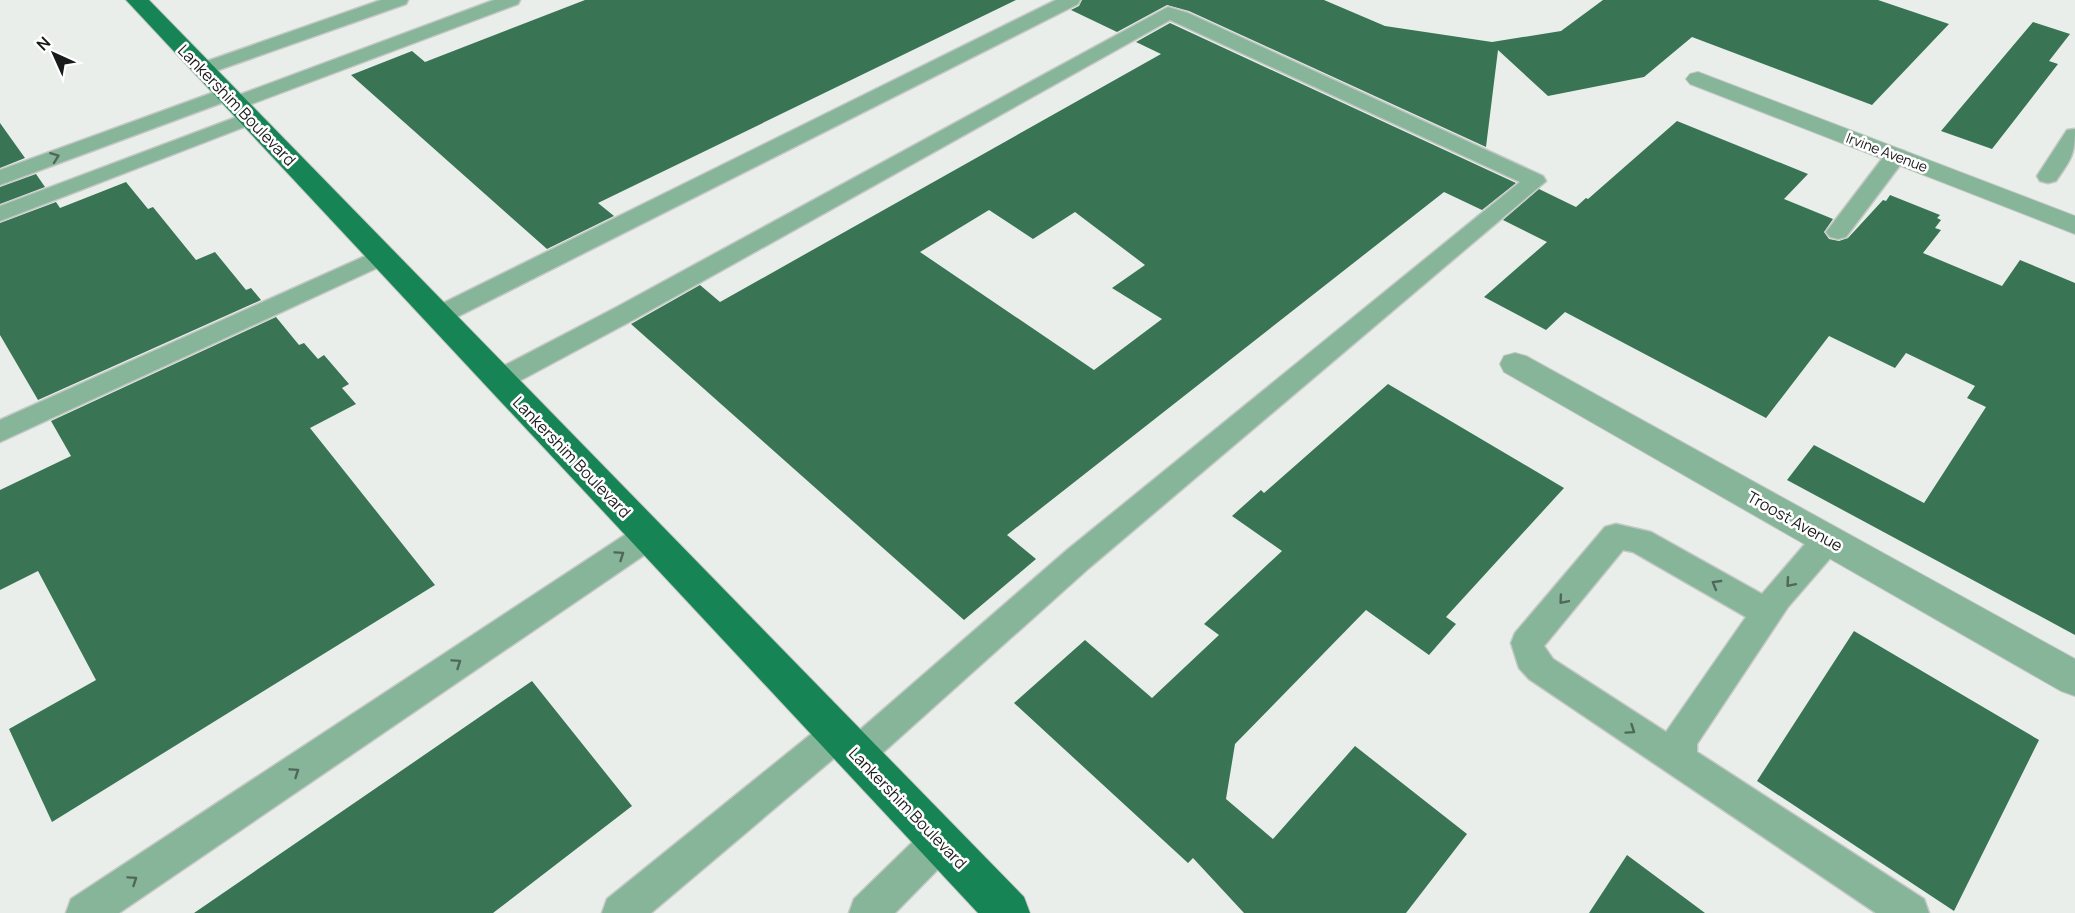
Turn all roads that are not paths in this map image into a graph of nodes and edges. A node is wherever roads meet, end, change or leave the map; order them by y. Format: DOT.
graph roads {
  1 [pos="137,0"];
  2 [pos="399,0"];
  3 [pos="511,0"];
  4 [pos="1071,0"];
  5 [pos="203,69"];
  6 [pos="1698,79"];
  7 [pos="238,105"];
  8 [pos="2075,135"];
  9 [pos="1896,156"];
  10 [pos="2048,176"];
  11 [pos="0,178"];
  12 [pos="0,214"];
  13 [pos="2075,226"];
  14 [pos="1838,232"];
  15 [pos="381,257"];
  16 [pos="438,316"];
  17 [pos="1515,364"];
  18 [pos="499,380"];
  19 [pos="0,432"];
  20 [pos="648,536"];
  21 [pos="1828,539"];
  22 [pos="1767,613"];
  23 [pos="2075,678"];
  24 [pos="847,745"];
  25 [pos="1680,762"];
  26 [pos="940,841"];
  27 [pos="85,913"];
  28 [pos="621,913"];
  29 [pos="868,913"];
  30 [pos="1008,913"];
  31 [pos="1910,913"];
  1 -- 5 [label="main road, Lankershim Boulevard"];
  2 -- 5 [label="lane"];
  3 -- 7 [label="lane"];
  4 -- 16 [label="lane"];
  5 -- 7 [label="main road, Lankershim Boulevard"];
  6 -- 9 [label="street, Irvine Avenue"];
  11 -- 7 [label="lane, one-way"];
  7 -- 12 [label="lane"];
  7 -- 15 [label="main road, Lankershim Boulevard"];
  8 -- 10 [label="lane"];
  9 -- 13 [label="street, Irvine Avenue"];
  9 -- 14 [label="lane"];
  15 -- 16 [label="main road, Lankershim Boulevard"];
  15 -- 19 [label="lane"];
  16 -- 18 [label="main road, Lankershim Boulevard"];
  17 -- 21 [label="street, Troost Avenue"];
  18 -- 20 [label="main road, Lankershim Boulevard"];
  18 -- 24 [label="lane"];
  20 -- 24 [label="main road, Lankershim Boulevard"];
  27 -- 20 [label="lane, one-way"];
  21 -- 22 [label="lane, one-way"];
  21 -- 23 [label="street, Troost Avenue"];
  22 -- 25 [label="lane"];
  22 -- 25 [label="lane, one-way"];
  24 -- 26 [label="main road, Lankershim Boulevard"];
  24 -- 28 [label="lane"];
  25 -- 31 [label="lane"];
  26 -- 29 [label="lane"];
  26 -- 30 [label="main road, Lankershim Boulevard"];
}
